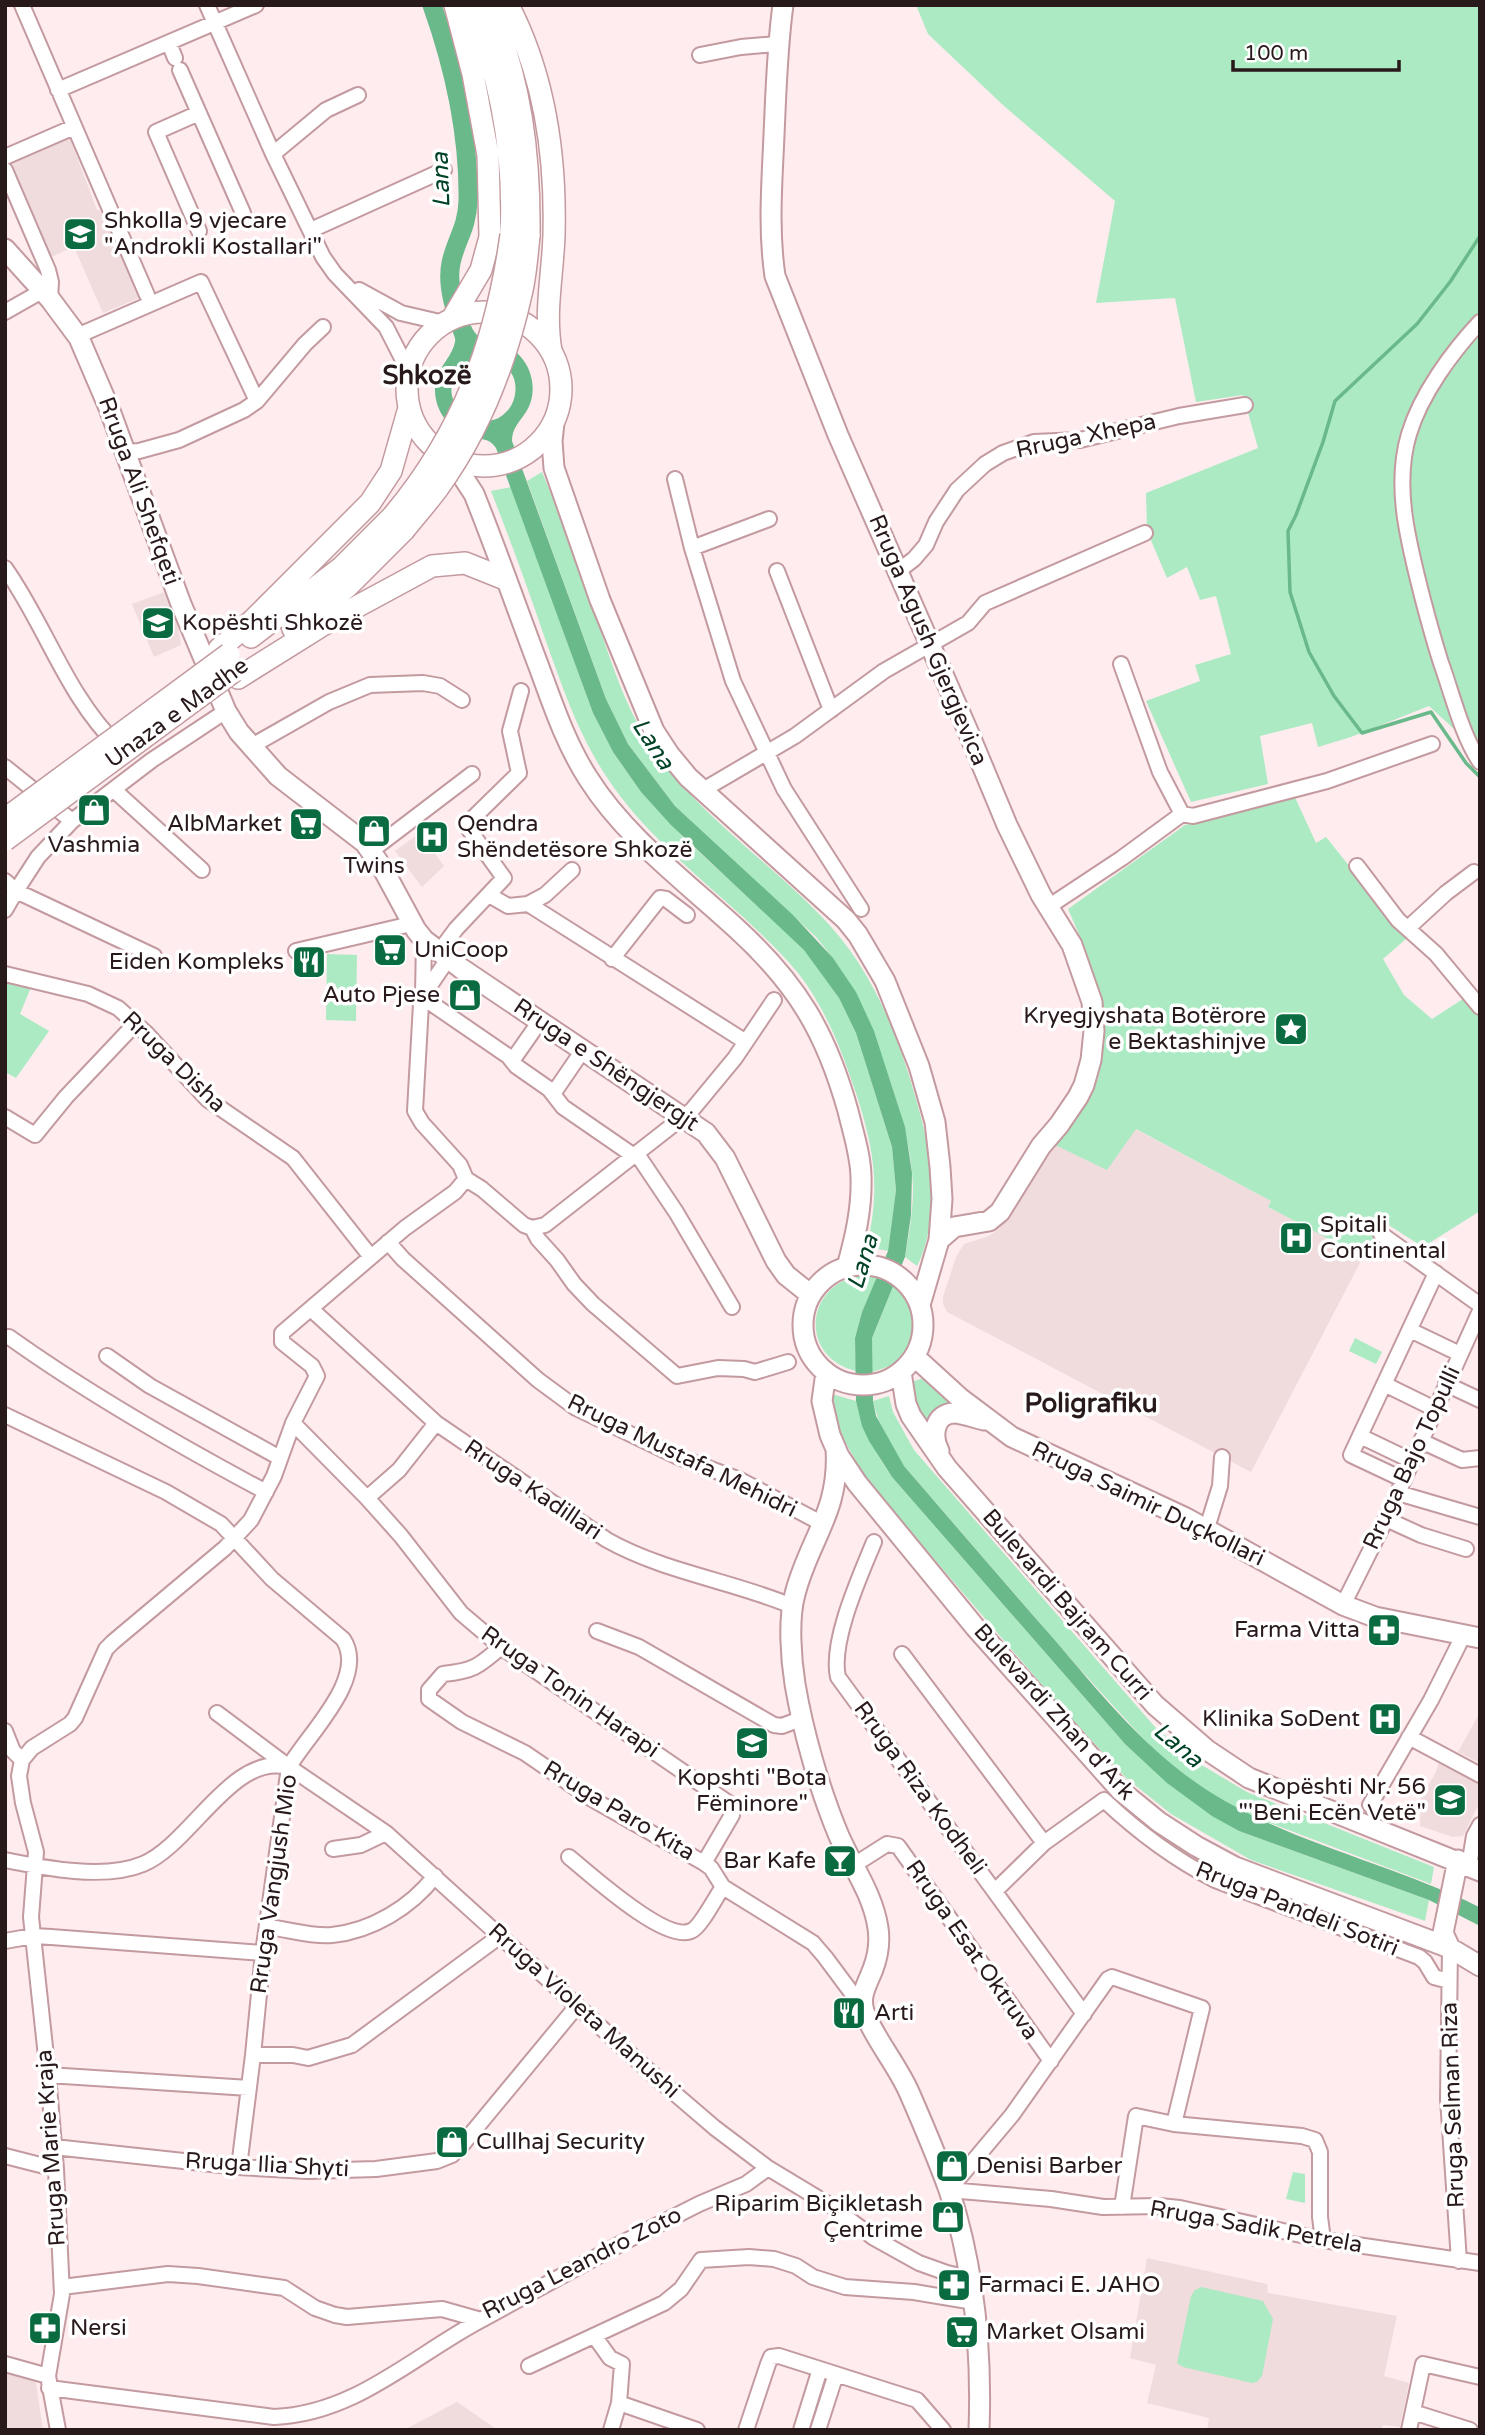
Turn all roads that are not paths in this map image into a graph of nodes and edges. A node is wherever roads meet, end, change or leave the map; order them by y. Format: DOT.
graph roads {
  1 [pos="22,5"];
  2 [pos="208,5"];
  3 [pos="256,5"];
  4 [pos="455,5"];
  5 [pos="471,5"];
  6 [pos="489,5"];
  7 [pos="508,5"];
  8 [pos="783,5"];
  9 [pos="215,23"];
  10 [pos="169,43"];
  11 [pos="778,44"];
  12 [pos="700,55"];
  13 [pos="58,90"];
  14 [pos="358,95"];
  15 [pos="199,113"];
  16 [pos="74,127"];
  17 [pos="273,154"];
  18 [pos="5,158"];
  19 [pos="5,170"];
  20 [pos="444,170"];
  21 [pos="243,213"];
  22 [pos="311,230"];
  23 [pos="199,231"];
  24 [pos="520,236"];
  25 [pos="5,249"];
  26 [pos="346,283"];
  27 [pos="46,295"];
  28 [pos="147,295"];
  29 [pos="5,312"];
  30 [pos="458,313"];
  31 [pos="1480,322"];
  32 [pos="323,327"];
  33 [pos="77,335"];
  34 [pos="551,351"];
  35 [pos="409,372"];
  36 [pos="257,401"];
  37 [pos="1245,405"];
  38 [pos="409,408"];
  39 [pos="554,423"];
  40 [pos="125,452"];
  41 [pos="443,455"];
  42 [pos="675,479"];
  43 [pos="769,519"];
  44 [pos="1145,533"];
  45 [pos="692,548"];
  46 [pos="5,568"];
  47 [pos="777,571"];
  48 [pos="897,572"];
  49 [pos="505,579"];
  50 [pos="929,644"];
  51 [pos="230,663"];
  52 [pos="1121,664"];
  53 [pos="522,691"];
  54 [pos="462,700"];
  55 [pos="831,710"];
  56 [pos="226,711"];
  57 [pos="1433,744"];
  58 [pos="250,747"];
  59 [pos="766,753"];
  60 [pos="1480,762"];
  61 [pos="5,767"];
  62 [pos="140,769"];
  63 [pos="472,774"];
  64 [pos="114,790"];
  65 [pos="703,790"];
  66 [pos="1182,814"];
  67 [pos="5,819"];
  68 [pos="72,821"];
  69 [pos="5,840"];
  70 [pos="371,850"];
  71 [pos="1357,866"];
  72 [pos="202,870"];
  73 [pos="572,870"];
  74 [pos="1474,872"];
  75 [pos="10,886"];
  76 [pos="489,895"];
  77 [pos="528,904"];
  78 [pos="1048,907"];
  79 [pos="861,909"];
  80 [pos="5,910"];
  81 [pos="687,915"];
  82 [pos="411,923"];
  83 [pos="1408,928"];
  84 [pos="296,951"];
  85 [pos="437,951"];
  86 [pos="154,956"];
  87 [pos="612,959"];
  88 [pos="5,974"];
  89 [pos="422,997"];
  90 [pos="774,1000"];
  91 [pos="1480,1007"];
  92 [pos="540,1021"];
  93 [pos="136,1023"];
  94 [pos="747,1042"];
  95 [pos="583,1050"];
  96 [pos="512,1061"];
  97 [pos="553,1094"];
  98 [pos="5,1117"];
  99 [pos="684,1117"];
  100 [pos="636,1155"];
  101 [pos="466,1179"];
  102 [pos="942,1199"];
  103 [pos="972,1223"];
  104 [pos="532,1228"];
  105 [pos="1381,1234"];
  106 [pos="939,1240"];
  107 [pos="388,1242"];
  108 [pos="371,1257"];
  109 [pos="847,1267"];
  110 [pos="1436,1273"];
  111 [pos="811,1295"];
  112 [pos="920,1305"];
  113 [pos="1480,1305"];
  114 [pos="732,1307"];
  115 [pos="311,1309"];
  116 [pos="1480,1311"];
  117 [pos="1410,1329"];
  118 [pos="9,1337"];
  119 [pos="1460,1354"];
  120 [pos="107,1356"];
  121 [pos="915,1357"];
  122 [pos="788,1362"];
  123 [pos="894,1376"];
  124 [pos="835,1377"];
  125 [pos="1384,1384"];
  126 [pos="1446,1384"];
  127 [pos="1480,1400"];
  128 [pos="1435,1409"];
  129 [pos="5,1415"];
  130 [pos="293,1423"];
  131 [pos="436,1423"];
  132 [pos="992,1423"];
  133 [pos="1360,1436"];
  134 [pos="1421,1440"];
  135 [pos="836,1449"];
  136 [pos="1222,1457"];
  137 [pos="280,1458"];
  138 [pos="1480,1458"];
  139 [pos="1412,1461"];
  140 [pos="947,1468"];
  141 [pos="1401,1487"];
  142 [pos="266,1492"];
  143 [pos="367,1498"];
  144 [pos="832,1502"];
  145 [pos="872,1503"];
  146 [pos="1480,1517"];
  147 [pos="1386,1519"];
  148 [pos="823,1524"];
  149 [pos="1207,1528"];
  150 [pos="236,1538"];
  151 [pos="874,1542"];
  152 [pos="1466,1549"];
  153 [pos="1343,1605"];
  154 [pos="792,1606"];
  155 [pos="597,1631"];
  156 [pos="1472,1636"];
  157 [pos="501,1647"];
  158 [pos="902,1654"];
  159 [pos="217,1713"];
  160 [pos="803,1718"];
  161 [pos="5,1731"];
  162 [pos="1409,1737"];
  163 [pos="22,1760"];
  164 [pos="289,1767"];
  165 [pos="1480,1775"];
  166 [pos="1370,1805"];
  167 [pos="1477,1830"];
  168 [pos="386,1833"];
  169 [pos="1044,1843"];
  170 [pos="333,1849"];
  171 [pos="569,1857"];
  172 [pos="5,1860"];
  173 [pos="704,1863"];
  174 [pos="34,1865"];
  175 [pos="854,1865"];
  176 [pos="1466,1870"];
  177 [pos="435,1876"];
  178 [pos="723,1887"];
  179 [pos="995,1891"];
  180 [pos="267,1927"];
  181 [pos="33,1936"];
  182 [pos="500,1936"];
  183 [pos="1450,1936"];
  184 [pos="5,1941"];
  185 [pos="263,1953"];
  186 [pos="1480,1966"];
  187 [pos="1449,1981"];
  188 [pos="577,2006"];
  189 [pos="863,2008"];
  190 [pos="1084,2014"];
  191 [pos="253,2055"];
  192 [pos="1051,2061"];
  193 [pos="48,2075"];
  194 [pos="249,2088"];
  195 [pos="1174,2124"];
  196 [pos="54,2147"];
  197 [pos="5,2156"];
  198 [pos="239,2167"];
  199 [pos="768,2168"];
  200 [pos="56,2169"];
  201 [pos="949,2190"];
  202 [pos="1122,2207"];
  203 [pos="1323,2240"];
  204 [pos="1459,2261"];
  205 [pos="1480,2263"];
  206 [pos="970,2278"];
  207 [pos="62,2287"];
  208 [pos="974,2302"];
  209 [pos="481,2320"];
  210 [pos="595,2337"];
  211 [pos="5,2364"];
  212 [pos="530,2366"];
  213 [pos="820,2369"];
  214 [pos="836,2374"];
  215 [pos="1480,2377"];
  216 [pos="49,2382"];
  217 [pos="619,2403"];
  218 [pos="1413,2412"];
  219 [pos="687,2428"];
  220 [pos="941,2429"];
  221 [pos="58,2430"];
  222 [pos="611,2430"];
  223 [pos="746,2430"];
  224 [pos="801,2430"];
  225 [pos="818,2430"];
  226 [pos="979,2430"];
  227 [pos="1409,2430"];
  228 [pos="1470,2430"];
  1 -- 13 [label="street"];
  2 -- 9 [label="street"];
  3 -- 9 [label="street"];
  4 -- 30 [label="highway"];
  5 -- 24 [label="highway"];
  6 -- 24 [label="highway, Unaza e Madhe"];
  7 -- 34 [label="highway"];
  8 -- 11 [label="main road, Rruga Agush Gjergjevica"];
  9 -- 10 [label="street"];
  9 -- 17 [label="street"];
  10 -- 13 [label="street"];
  10 -- 15 [label="street"];
  11 -- 12 [label="street"];
  11 -- 48 [label="main road, Rruga Agush Gjergjevica"];
  13 -- 16 [label="street"];
  14 -- 17 [label="street"];
  15 -- 21 [label="street"];
  15 -- 23 [label="street"];
  16 -- 18 [label="street"];
  16 -- 28 [label="street"];
  17 -- 22 [label="street"];
  19 -- 27 [label="street"];
  20 -- 22 [label="street"];
  22 -- 26 [label="street"];
  24 -- 51 [label="highway, Unaza e Madhe, bridge"];
  25 -- 27 [label="main road, Rruga Ali Shefqeti"];
  26 -- 30 [label="street"];
  26 -- 35 [label="street"];
  27 -- 29 [label="street"];
  27 -- 33 [label="main road, Rruga Ali Shefqeti"];
  30 -- 34 [label="highway"];
  30 -- 35 [label="highway"];
  31 -- 60 [label="street"];
  32 -- 36 [label="street"];
  33 -- 36 [label="street"];
  33 -- 40 [label="main road, Rruga Ali Shefqeti"];
  34 -- 39 [label="highway"];
  35 -- 38 [label="highway"];
  36 -- 40 [label="street"];
  37 -- 48 [label="street, Rruga Xhepa"];
  38 -- 41 [label="highway"];
  38 -- 51 [label="highway"];
  39 -- 41 [label="highway"];
  39 -- 65 [label="main road"];
  40 -- 56 [label="main road, Rruga Ali Shefqeti"];
  41 -- 49 [label="main road"];
  42 -- 45 [label="street"];
  43 -- 45 [label="street"];
  44 -- 50 [label="street"];
  45 -- 59 [label="street"];
  46 -- 62 [label="street"];
  47 -- 55 [label="street"];
  48 -- 50 [label="main road, Rruga Agush Gjergjevica"];
  49 -- 51 [label="highway"];
  49 -- 109 [label="main road"];
  50 -- 55 [label="street"];
  50 -- 78 [label="main road, Rruga Agush Gjergjevica"];
  51 -- 67 [label="highway, Unaza e Madhe, bridge"];
  51 -- 69 [label="highway, Unaza e Madhe, bridge"];
  52 -- 66 [label="street"];
  53 -- 76 [label="street"];
  54 -- 58 [label="street"];
  55 -- 59 [label="street"];
  56 -- 58 [label="main road, Rruga Ali Shefqeti"];
  56 -- 62 [label="street"];
  57 -- 66 [label="street"];
  58 -- 70 [label="main road, Rruga Ali Shefqeti"];
  59 -- 65 [label="street"];
  59 -- 79 [label="street"];
  61 -- 68 [label="street"];
  62 -- 64 [label="street"];
  63 -- 70 [label="street"];
  64 -- 68 [label="street"];
  64 -- 72 [label="street"];
  65 -- 102 [label="main road"];
  66 -- 78 [label="street"];
  68 -- 75 [label="street"];
  70 -- 82 [label="main road, Rruga Ali Shefqeti"];
  71 -- 83 [label="street"];
  73 -- 77 [label="street"];
  74 -- 83 [label="street"];
  75 -- 80 [label="street"];
  75 -- 86 [label="street"];
  76 -- 77 [label="street"];
  76 -- 85 [label="street"];
  77 -- 87 [label="street"];
  78 -- 103 [label="main road, Rruga Agush Gjergjevica"];
  81 -- 87 [label="street"];
  82 -- 84 [label="street"];
  82 -- 85 [label="main road, Rruga Ali Shefqeti"];
  83 -- 91 [label="street"];
  85 -- 89 [label="street"];
  85 -- 89 [label="street"];
  85 -- 92 [label="main road, Rruga e Shëngjergjt"];
  87 -- 94 [label="street"];
  88 -- 93 [label="street, Rruga Disha"];
  89 -- 96 [label="street"];
  89 -- 101 [label="street"];
  90 -- 94 [label="street"];
  92 -- 95 [label="main road, Rruga e Shëngjergjt"];
  92 -- 96 [label="street"];
  93 -- 98 [label="street"];
  93 -- 108 [label="street, Rruga Disha"];
  94 -- 99 [label="street"];
  95 -- 97 [label="street"];
  95 -- 99 [label="main road, Rruga e Shëngjergjt"];
  96 -- 97 [label="street"];
  97 -- 100 [label="street"];
  99 -- 100 [label="street"];
  99 -- 111 [label="main road, Rruga e Shëngjergjt"];
  100 -- 104 [label="street"];
  100 -- 114 [label="street"];
  101 -- 104 [label="street"];
  101 -- 107 [label="street"];
  102 -- 103 [label="main road"];
  102 -- 106 [label="main road"];
  103 -- 106 [label="main road, Rruga Agush Gjergjevica"];
  104 -- 122 [label="street"];
  105 -- 110 [label="street"];
  106 -- 112 [label="main road"];
  107 -- 108 [label="street"];
  107 -- 148 [label="street, Rruga Mustafa Mehidri"];
  108 -- 115 [label="street"];
  109 -- 111 [label="main road"];
  109 -- 112 [label="main road"];
  110 -- 113 [label="street"];
  110 -- 117 [label="street"];
  111 -- 124 [label="main road"];
  112 -- 121 [label="main road"];
  115 -- 130 [label="street"];
  115 -- 131 [label="street, Rruga Kadillari"];
  116 -- 119 [label="street, Rruga Bajo Topulli"];
  117 -- 119 [label="street"];
  117 -- 125 [label="street"];
  118 -- 142 [label="street"];
  119 -- 126 [label="street, Rruga Bajo Topulli"];
  120 -- 137 [label="street"];
  121 -- 123 [label="main road"];
  121 -- 132 [label="main road, Rruga Saimir Duçkollari"];
  123 -- 124 [label="main road"];
  123 -- 140 [label="main road, Bulevardi Bajram Curri"];
  124 -- 135 [label="main road, Bulevardi Zhan d'Ark"];
  125 -- 128 [label="street"];
  125 -- 133 [label="street"];
  126 -- 127 [label="street"];
  126 -- 128 [label="street, Rruga Bajo Topulli"];
  128 -- 134 [label="street, Rruga Bajo Topulli"];
  129 -- 150 [label="street"];
  130 -- 137 [label="street"];
  130 -- 143 [label="street, Rruga Tonin Harapi"];
  131 -- 143 [label="street"];
  131 -- 154 [label="street, Rruga Kadillari"];
  132 -- 140 [label="main road"];
  132 -- 149 [label="main road, Rruga Saimir Duçkollari"];
  133 -- 139 [label="street"];
  133 -- 141 [label="street"];
  134 -- 138 [label="street"];
  134 -- 139 [label="street, Rruga Bajo Topulli"];
  135 -- 144 [label="main road"];
  135 -- 145 [label="main road, Bulevardi Zhan d'Ark"];
  136 -- 149 [label="street"];
  137 -- 142 [label="street"];
  139 -- 141 [label="street, Rruga Bajo Topulli"];
  140 -- 176 [label="main road, Bulevardi Bajram Curri"];
  141 -- 146 [label="street"];
  141 -- 147 [label="street, Rruga Bajo Topulli"];
  142 -- 150 [label="street"];
  143 -- 157 [label="street, Rruga Tonin Harapi"];
  144 -- 145 [label="main road"];
  144 -- 148 [label="main road"];
  145 -- 183 [label="main road, Bulevardi Zhan d'Ark"];
  147 -- 152 [label="street"];
  147 -- 153 [label="street, Rruga Bajo Topulli"];
  148 -- 154 [label="main road"];
  149 -- 153 [label="main road, Rruga Saimir Duçkollari"];
  150 -- 163 [label="street"];
  150 -- 164 [label="street, Rruga Vangjush Mio"];
  151 -- 179 [label="street, Rruga Riza Kodheli"];
  153 -- 156 [label="main road, Rruga Saimir Duçkollari"];
  154 -- 160 [label="main road"];
  155 -- 160 [label="street"];
  156 -- 162 [label="street"];
  157 -- 173 [label="street, Rruga Tonin Harapi"];
  157 -- 173 [label="street, Rruga Paro Kita"];
  158 -- 169 [label="street"];
  159 -- 164 [label="street, Rruga Violeta Manushi"];
  160 -- 175 [label="main road"];
  161 -- 163 [label="street"];
  162 -- 165 [label="street"];
  162 -- 166 [label="street"];
  163 -- 174 [label="street, Rruga Marie Kraja"];
  164 -- 168 [label="street, Rruga Violeta Manushi"];
  164 -- 174 [label="street"];
  164 -- 180 [label="street, Rruga Vangjush Mio"];
  167 -- 176 [label="street"];
  168 -- 170 [label="street"];
  168 -- 177 [label="street, Rruga Violeta Manushi"];
  169 -- 179 [label="street, Rruga Pandeli Sotiri"];
  169 -- 187 [label="street, Rruga Pandeli Sotiri"];
  171 -- 178 [label="street"];
  172 -- 174 [label="street"];
  173 -- 178 [label="street, Rruga Paro Kita"];
  174 -- 181 [label="street, Rruga Marie Kraja"];
  175 -- 189 [label="main road"];
  175 -- 192 [label="street, Rruga Esat Oktruva"];
  176 -- 183 [label="main road"];
  177 -- 180 [label="street"];
  177 -- 182 [label="street, Rruga Violeta Manushi"];
  178 -- 189 [label="street, Rruga Paro Kita"];
  179 -- 190 [label="street, Rruga Riza Kodheli"];
  180 -- 185 [label="street, Rruga Vangjush Mio"];
  181 -- 184 [label="street"];
  181 -- 185 [label="street"];
  181 -- 193 [label="street, Rruga Marie Kraja"];
  182 -- 188 [label="street, Rruga Violeta Manushi"];
  182 -- 191 [label="street"];
  183 -- 186 [label="main road, Bulevardi Zhan d'Ark"];
  183 -- 187 [label="street, Rruga Selman Riza"];
  185 -- 191 [label="street, Rruga Vangjush Mio"];
  187 -- 204 [label="street, Rruga Selman Riza"];
  188 -- 198 [label="street, Rruga Ilia Shyti"];
  188 -- 199 [label="street, Rruga Violeta Manushi"];
  189 -- 201 [label="main road"];
  190 -- 192 [label="street"];
  190 -- 195 [label="street"];
  191 -- 194 [label="street, Rruga Vangjush Mio"];
  192 -- 201 [label="street"];
  193 -- 194 [label="street"];
  193 -- 196 [label="street, Rruga Marie Kraja"];
  194 -- 198 [label="street, Rruga Vangjush Mio"];
  195 -- 202 [label="street"];
  195 -- 203 [label="street"];
  196 -- 198 [label="street, Rruga Ilia Shyti"];
  196 -- 200 [label="street, Rruga Marie Kraja"];
  197 -- 200 [label="street"];
  199 -- 206 [label="street, Rruga Violeta Manushi"];
  199 -- 209 [label="street, Rruga Leandro Zoto"];
  200 -- 207 [label="street, Rruga Marie Kraja"];
  201 -- 202 [label="street, Rruga Sadik Petrela"];
  201 -- 206 [label="main road"];
  202 -- 203 [label="street, Rruga Sadik Petrela"];
  203 -- 204 [label="street, Rruga Sadik Petrela"];
  204 -- 205 [label="street, Rruga Sadik Petrela"];
  206 -- 208 [label="main road"];
  207 -- 209 [label="street, Rruga Leandro Zoto"];
  207 -- 216 [label="street, Rruga Marie Kraja"];
  208 -- 210 [label="street"];
  208 -- 226 [label="main road"];
  209 -- 216 [label="street"];
  210 -- 212 [label="street"];
  210 -- 217 [label="street"];
  211 -- 216 [label="street"];
  213 -- 214 [label="street"];
  213 -- 223 [label="street"];
  213 -- 224 [label="street"];
  214 -- 220 [label="street"];
  214 -- 225 [label="street"];
  215 -- 218 [label="street"];
  216 -- 221 [label="street, Rruga Marie Kraja"];
  217 -- 219 [label="street"];
  217 -- 222 [label="street"];
  218 -- 227 [label="street"];
  218 -- 228 [label="street"];
}
